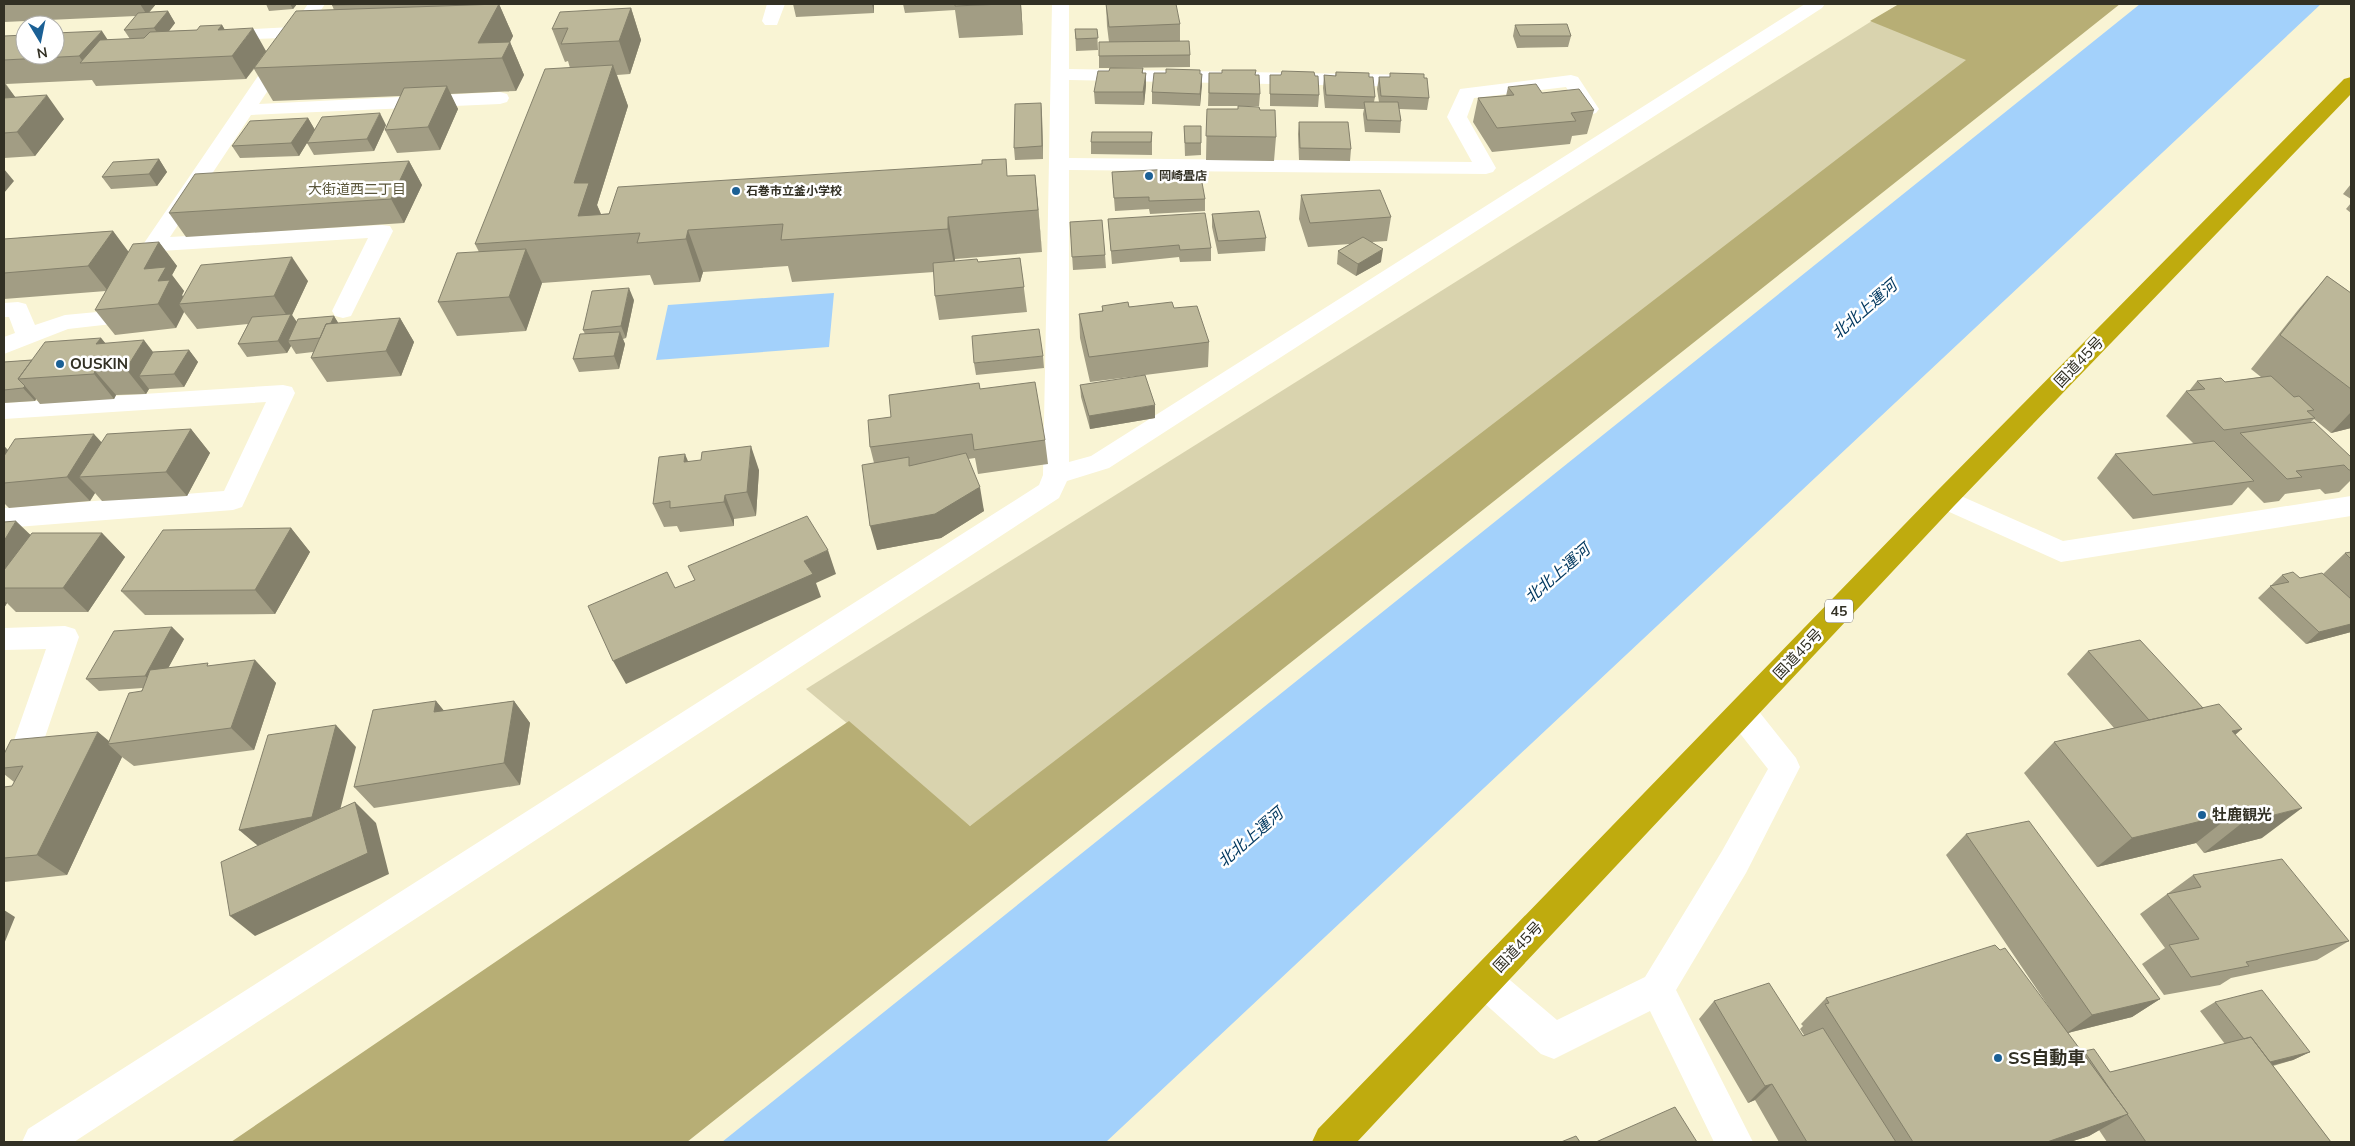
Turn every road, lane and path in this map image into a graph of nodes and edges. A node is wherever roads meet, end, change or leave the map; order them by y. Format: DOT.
graph roads {
  1 [pos="316,4"];
  2 [pos="776,4"];
  3 [pos="1060,4"];
  4 [pos="1816,4"];
  5 [pos="771,21"];
  6 [pos="296,32"];
  7 [pos="200,36"];
  8 [pos="1059,74"];
  9 [pos="1418,81"];
  10 [pos="2351,83"];
  11 [pos="500,98"];
  12 [pos="1589,109"];
  13 [pos="244,110"];
  14 [pos="1058,164"];
  15 [pos="153,245"];
  16 [pos="4,310"];
  17 [pos="343,310"];
  18 [pos="28,337"];
  19 [pos="4,346"];
  20 [pos="4,411"];
  21 [pos="1056,475"];
  22 [pos="1945,499"];
  23 [pos="2351,506"];
  24 [pos="4,518"];
  25 [pos="4,639"];
  26 [pos="1742,713"];
  27 [pos="27,746"];
  28 [pos="1485,982"];
  29 [pos="1656,989"];
  30 [pos="41,1142"];
  31 [pos="1331,1142"];
  32 [pos="1734,1142"];
  1 -- 6 [label="street"];
  2 -- 5 [label="street"];
  3 -- 8 [label="street"];
  4 -- 21 [label="street"];
  6 -- 7 [label="street"];
  6 -- 13 [label="street"];
  8 -- 9 [label="street"];
  8 -- 14 [label="street"];
  10 -- 22 [label="highway, 国道45号 / 45"];
  11 -- 13 [label="street"];
  12 -- 14 [label="street"];
  13 -- 15 [label="street"];
  14 -- 21 [label="street"];
  15 -- 17 [label="street"];
  15 -- 18 [label="street"];
  16 -- 18 [label="street"];
  18 -- 19 [label="street"];
  20 -- 24 [label="street"];
  21 -- 30 [label="street"];
  22 -- 23 [label="street"];
  22 -- 26 [label="highway, 国道45号 / 45"];
  25 -- 27 [label="street"];
  26 -- 28 [label="highway, 国道45号 / 45"];
  26 -- 29 [label="street"];
  28 -- 29 [label="street"];
  28 -- 31 [label="highway, 国道45号 / 45"];
  29 -- 32 [label="street"];
}
